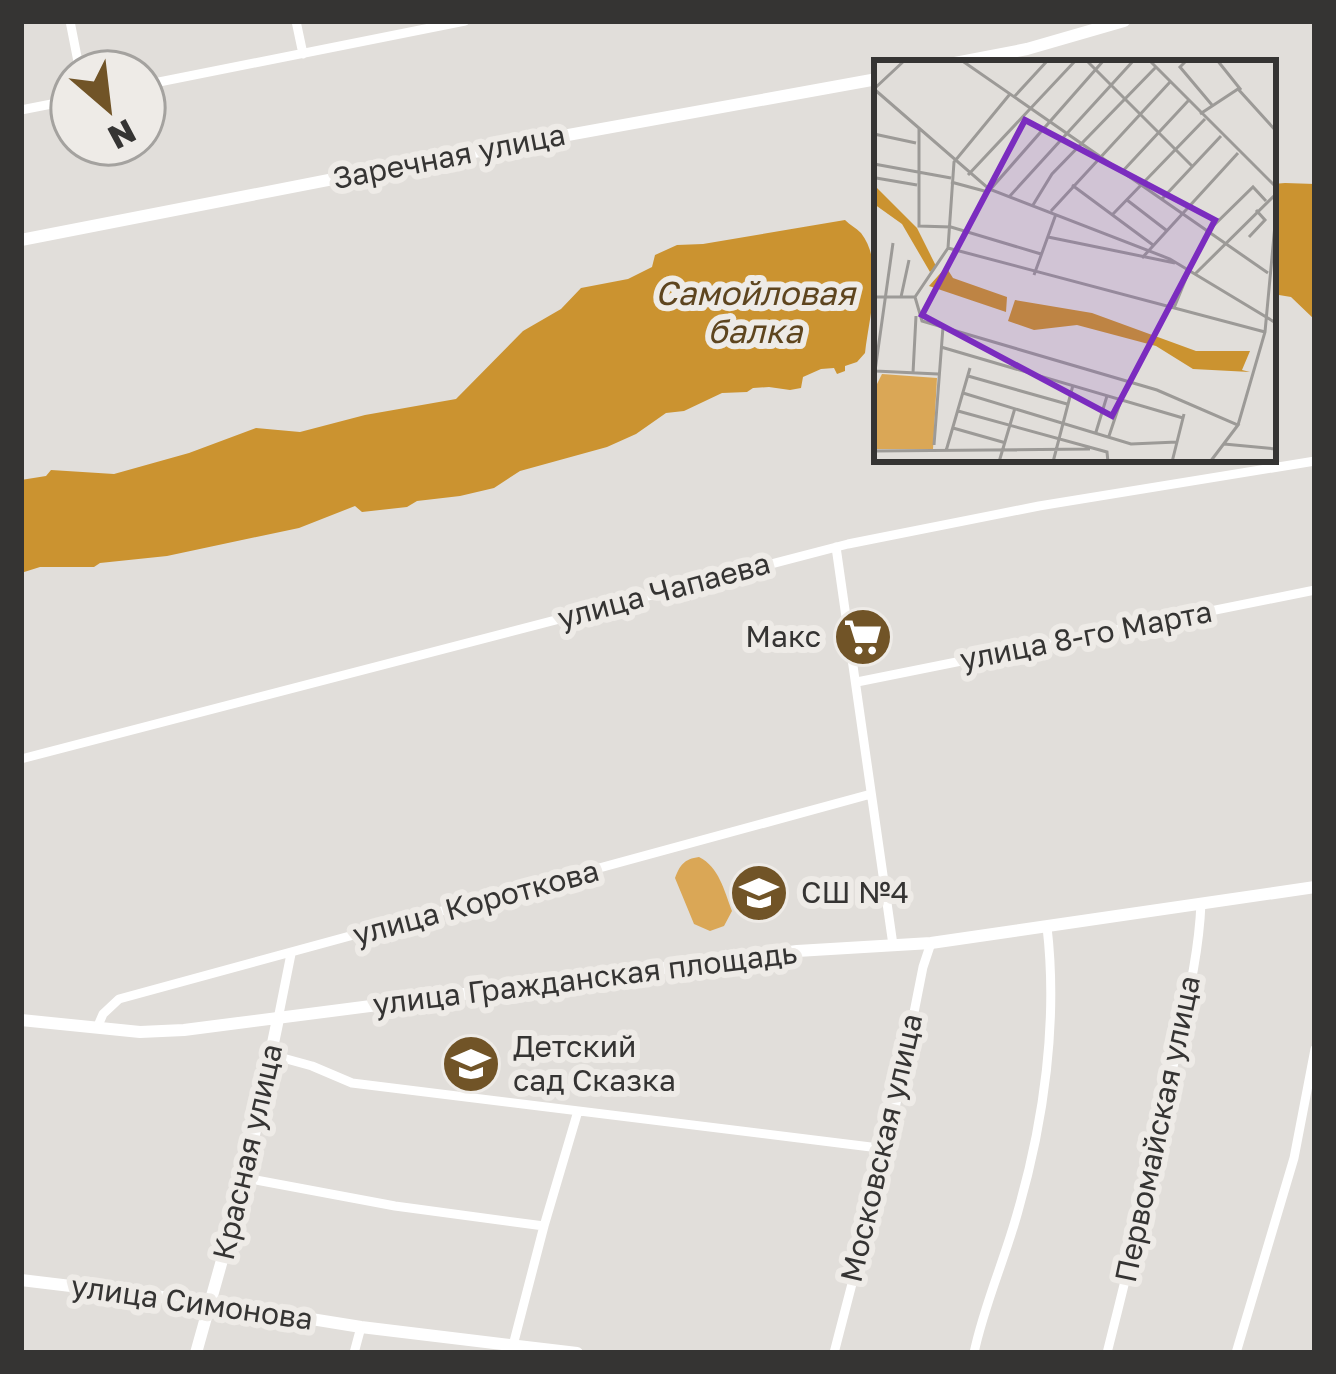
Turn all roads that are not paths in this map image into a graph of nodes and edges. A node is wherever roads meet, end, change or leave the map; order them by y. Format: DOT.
graph roads {
  1 [pos="296,21"];
  2 [pos="465,21"];
  3 [pos="1124,21"];
  4 [pos="303,54"];
  5 [pos="970,60"];
  6 [pos="168,80"];
  7 [pos="874,80"];
  8 [pos="21,239"];
  9 [pos="1315,460"];
  10 [pos="836,547"];
  11 [pos="1315,590"];
  12 [pos="857,682"];
  13 [pos="21,759"];
  14 [pos="871,794"];
  15 [pos="1315,887"];
  16 [pos="1201,903"];
  17 [pos="1047,927"];
  18 [pos="931,943"];
  19 [pos="893,945"];
  20 [pos="291,954"];
  21 [pos="278,1019"];
  22 [pos="21,1020"];
  23 [pos="96,1030"];
  24 [pos="1315,1049"];
  25 [pos="272,1055"];
  26 [pos="578,1111"];
  27 [pos="887,1149"];
  28 [pos="245,1178"];
  29 [pos="544,1226"];
  30 [pos="21,1280"];
  31 [pos="212,1303"];
  32 [pos="361,1327"];
  33 [pos="512,1350"];
  34 [pos="196,1353"];
  35 [pos="353,1353"];
  36 [pos="577,1353"];
  37 [pos="834,1353"];
  38 [pos="974,1353"];
  39 [pos="1107,1353"];
  40 [pos="1236,1353"];
  1 -- 4 [label="street"];
  2 -- 4 [label="street"];
  3 -- 5 [label="street"];
  4 -- 6 [label="street"];
  7 -- 8 [label="street, Заречная улица"];
  9 -- 10 [label="street, улица Чапаева"];
  10 -- 12 [label="street"];
  10 -- 13 [label="street, улица Чапаева"];
  11 -- 12 [label="street, улица 8-го Марта"];
  12 -- 14 [label="street"];
  14 -- 19 [label="street"];
  14 -- 20 [label="street, улица Короткова"];
  15 -- 16 [label="street"];
  16 -- 17 [label="street"];
  16 -- 39 [label="street, Первомайская улица"];
  17 -- 18 [label="street"];
  17 -- 38 [label="street"];
  18 -- 19 [label="street"];
  18 -- 27 [label="street, Московская улица"];
  19 -- 21 [label="street, улица Гражданская площадь"];
  20 -- 21 [label="street"];
  20 -- 23 [label="street, улица Короткова"];
  21 -- 23 [label="street"];
  21 -- 25 [label="street, Красная улица"];
  22 -- 23 [label="street"];
  24 -- 40 [label="street"];
  25 -- 26 [label="street"];
  25 -- 28 [label="street, Красная улица"];
  26 -- 27 [label="street"];
  26 -- 29 [label="street"];
  27 -- 37 [label="street, Московская улица"];
  28 -- 29 [label="street"];
  28 -- 31 [label="street, Красная улица"];
  29 -- 33 [label="street"];
  30 -- 31 [label="street, улица Симонова"];
  31 -- 32 [label="street, улица Симонова"];
  31 -- 34 [label="street, Красная улица"];
  32 -- 33 [label="street, улица Симонова"];
  32 -- 35 [label="street"];
  33 -- 36 [label="street, улица Симонова"];
}
